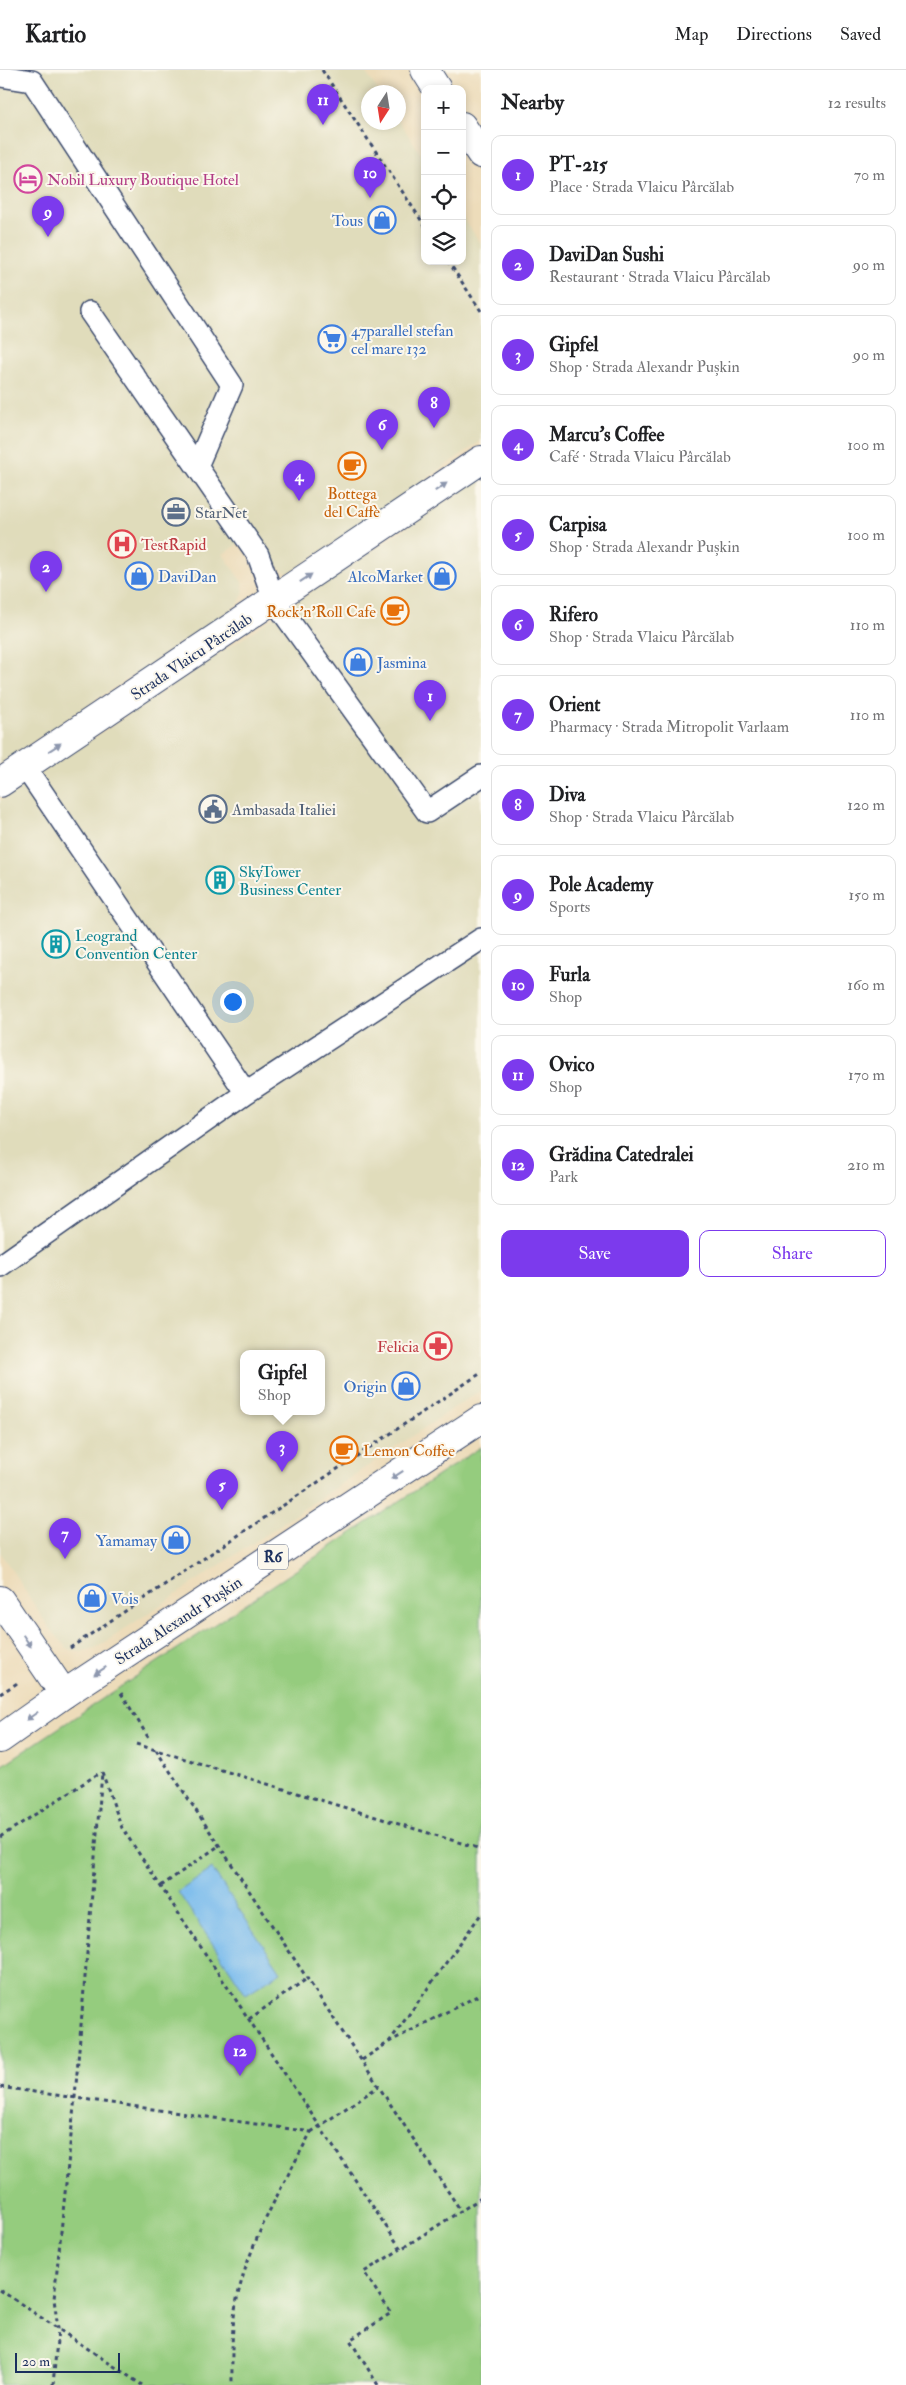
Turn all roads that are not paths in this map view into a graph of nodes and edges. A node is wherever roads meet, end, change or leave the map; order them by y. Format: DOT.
graph roads {
  1 [pos="425,70"];
  2 [pos="0,76"];
  3 [pos="434,85"];
  4 [pos="465,130"];
  5 [pos="481,154"];
  6 [pos="90,312"];
  7 [pos="481,460"];
  8 [pos="197,466"];
  9 [pos="274,600"];
  10 [pos="25,766"];
  11 [pos="481,776"];
  12 [pos="0,784"];
  13 [pos="481,939"];
  14 [pos="246,1093"];
  15 [pos="0,1266"];
  16 [pos="481,1419"];
  17 [pos="0,1600"];
  18 [pos="64,1694"];
  19 [pos="0,1738"];
  1 -- 3 [label="street"];
  2 -- 8 [label="lane"];
  4 -- 5 [label="street"];
  6 -- 8 [label="lane"];
  9 -- 7 [label="street, Strada Vlaicu Pârcălab, one-way"];
  8 -- 9 [label="lane"];
  10 -- 9 [label="street, Strada Vlaicu Pârcălab, one-way"];
  9 -- 11 [label="lane"];
  10 -- 12 [label="street, Strada Vlaicu Pârcălab"];
  10 -- 14 [label="lane"];
  13 -- 14 [label="lane"];
  14 -- 15 [label="lane"];
  16 -- 18 [label="street, Strada Alexandr Pușkin / R6, one-way"];
  17 -- 18 [label="street, one-way"];
  18 -- 19 [label="street, Strada Alexandr Pușkin / R6, one-way"];
}
